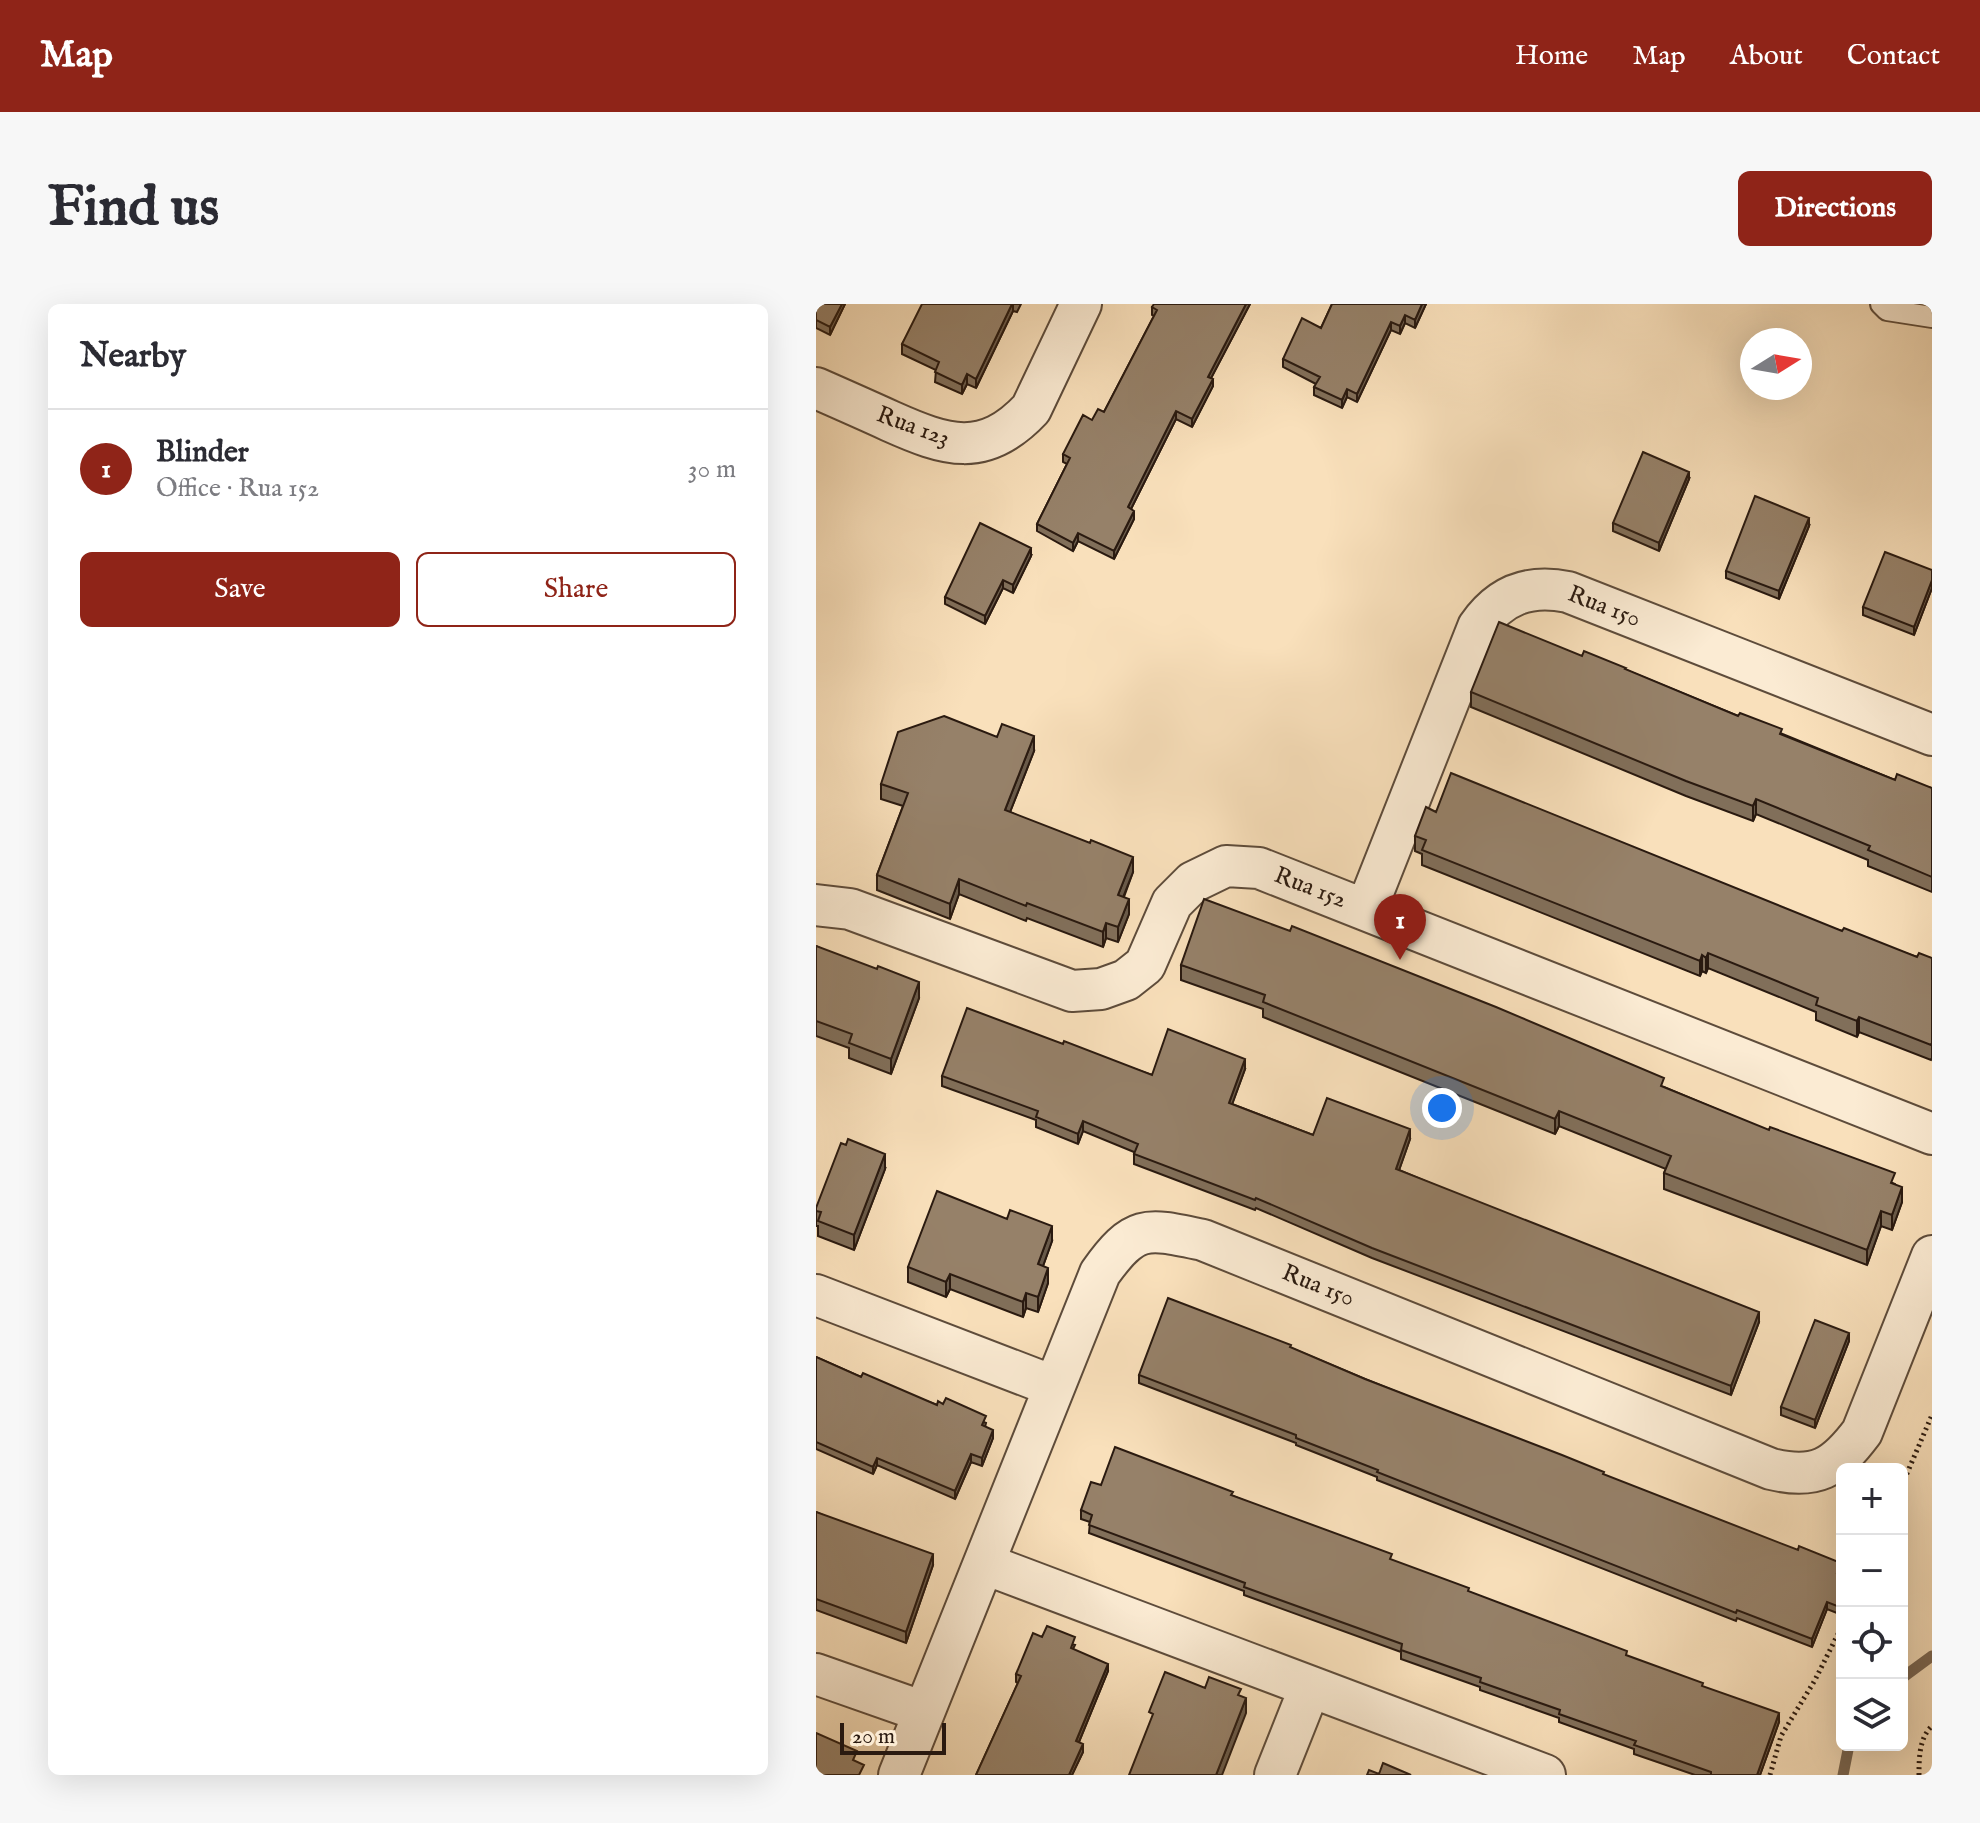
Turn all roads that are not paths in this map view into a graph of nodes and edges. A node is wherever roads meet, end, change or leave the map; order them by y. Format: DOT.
graph roads {
  1 [pos="1081,304"];
  2 [pos="1881,304"];
  3 [pos="1932,317"];
  4 [pos="816,388"];
  5 [pos="1932,735"];
  6 [pos="816,905"];
  7 [pos="1366,910"];
  8 [pos="1932,1134"];
  9 [pos="1932,1256"];
  10 [pos="816,1295"];
  11 [pos="1053,1386"];
  12 [pos="985,1564"];
  13 [pos="816,1674"];
  14 [pos="1310,1687"];
  15 [pos="924,1712"];
  16 [pos="899,1775"];
  17 [pos="1275,1775"];
  18 [pos="1545,1775"];
  1 -- 4 [label="street, Rua 123"];
  2 -- 3 [label="lane"];
  5 -- 7 [label="street, Rua 150"];
  6 -- 7 [label="street, Rua 152"];
  7 -- 8 [label="street, Rua 152"];
  9 -- 11 [label="street, Rua 150"];
  10 -- 11 [label="street"];
  11 -- 12 [label="street, Rua 150"];
  12 -- 14 [label="street"];
  12 -- 15 [label="street, Rua 150"];
  13 -- 15 [label="street"];
  14 -- 17 [label="street"];
  14 -- 18 [label="street"];
  15 -- 16 [label="street, Rua 150"];
}
